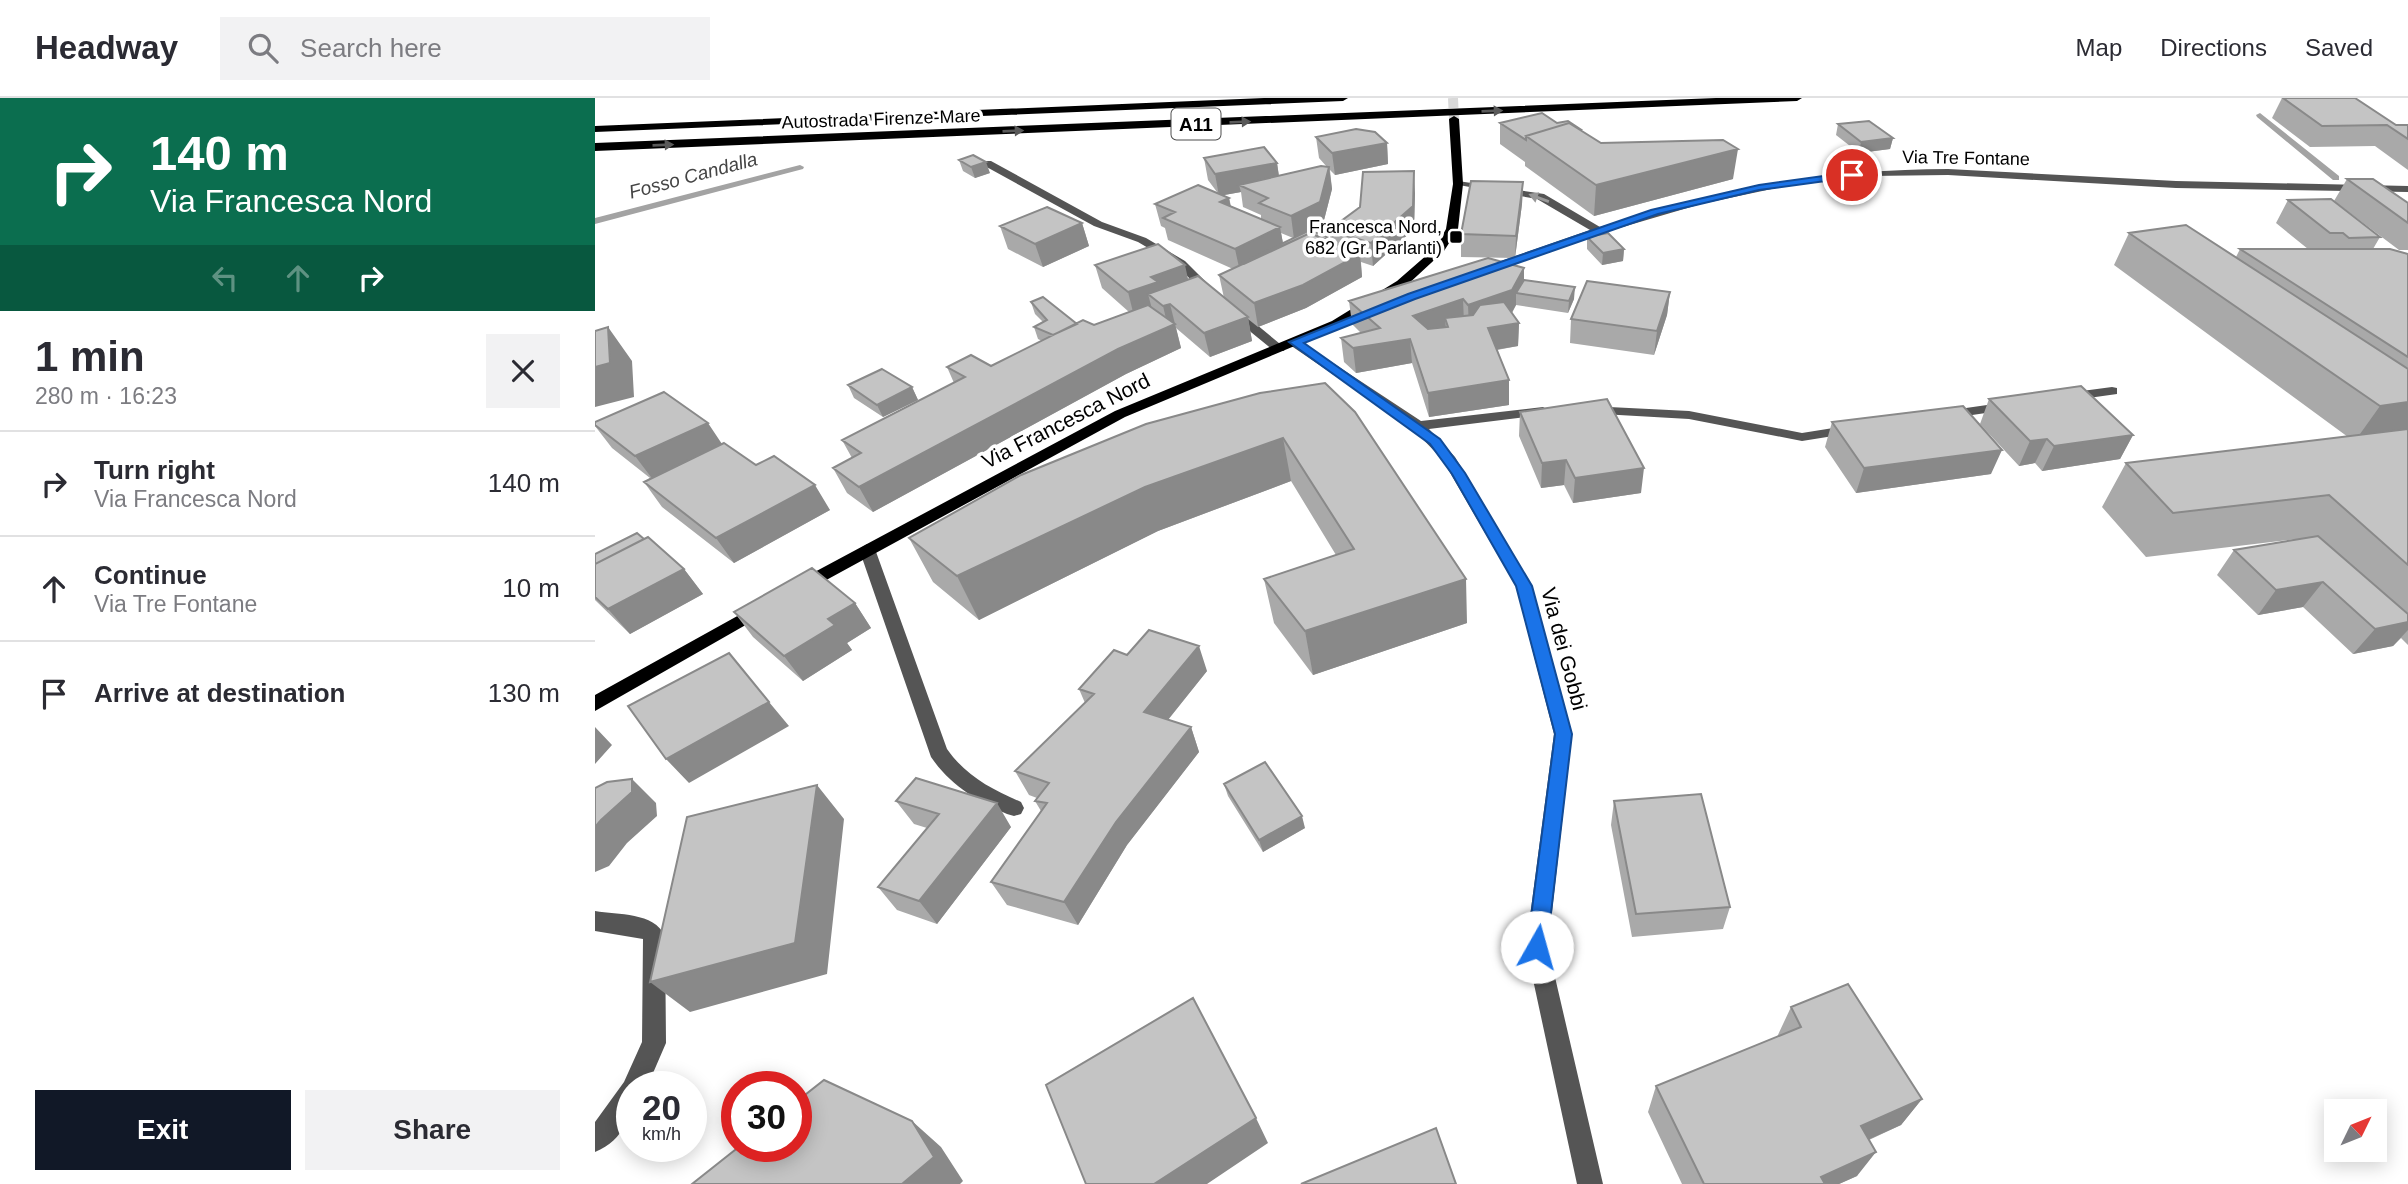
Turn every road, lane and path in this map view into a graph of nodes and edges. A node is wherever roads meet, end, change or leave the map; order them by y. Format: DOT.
graph roads {
  1 [pos="1343,98"];
  2 [pos="1797,98"];
  3 [pos="1454,119"];
  4 [pos="595,129"];
  5 [pos="595,147"];
  6 [pos="987,163"];
  7 [pos="1458,184"];
  8 [pos="2408,189"];
  9 [pos="1599,231"];
  10 [pos="1474,274"];
  11 [pos="1399,301"];
  12 [pos="1336,324"];
  13 [pos="1287,345"];
  14 [pos="2112,391"];
  15 [pos="2058,399"];
  16 [pos="2017,405"];
  17 [pos="1923,419"];
  18 [pos="1418,426"];
  19 [pos="1870,427"];
  20 [pos="867,550"];
  21 [pos="793,591"];
  22 [pos="770,605"];
  23 [pos="595,704"];
  24 [pos="1014,808"];
  25 [pos="595,921"];
  26 [pos="641,1071"];
  27 [pos="616,1116"];
  28 [pos="595,1139"];
  29 [pos="1590,1184"];
  1 -- 4 [label="highway, Autostrada Firenze-Mare / A11"];
  5 -- 2 [label="highway, Autostrada Firenze-Mare / A11, one-way"];
  3 -- 7 [label="main road, Via Francesca Nord"];
  6 -- 13 [label="street, Via dei Gobbi"];
  9 -- 7 [label="street, one-way"];
  7 -- 12 [label="main road, Via Francesca Nord"];
  8 -- 9 [label="street, Via Tre Fontane"];
  9 -- 10 [label="street, Via Tre Fontane"];
  11 -- 12 [label="street"];
  12 -- 13 [label="main road, Via Francesca Nord"];
  13 -- 18 [label="street, Via dei Gobbi"];
  13 -- 20 [label="main road, Via Francesca Nord"];
  14 -- 15 [label="street"];
  16 -- 17 [label="street"];
  18 -- 19 [label="street"];
  18 -- 29 [label="street, Via dei Gobbi"];
  20 -- 21 [label="main road, Via Francesca Nord"];
  20 -- 24 [label="street"];
  22 -- 23 [label="main road"];
  25 -- 26 [label="street"];
  27 -- 28 [label="street"];
}
